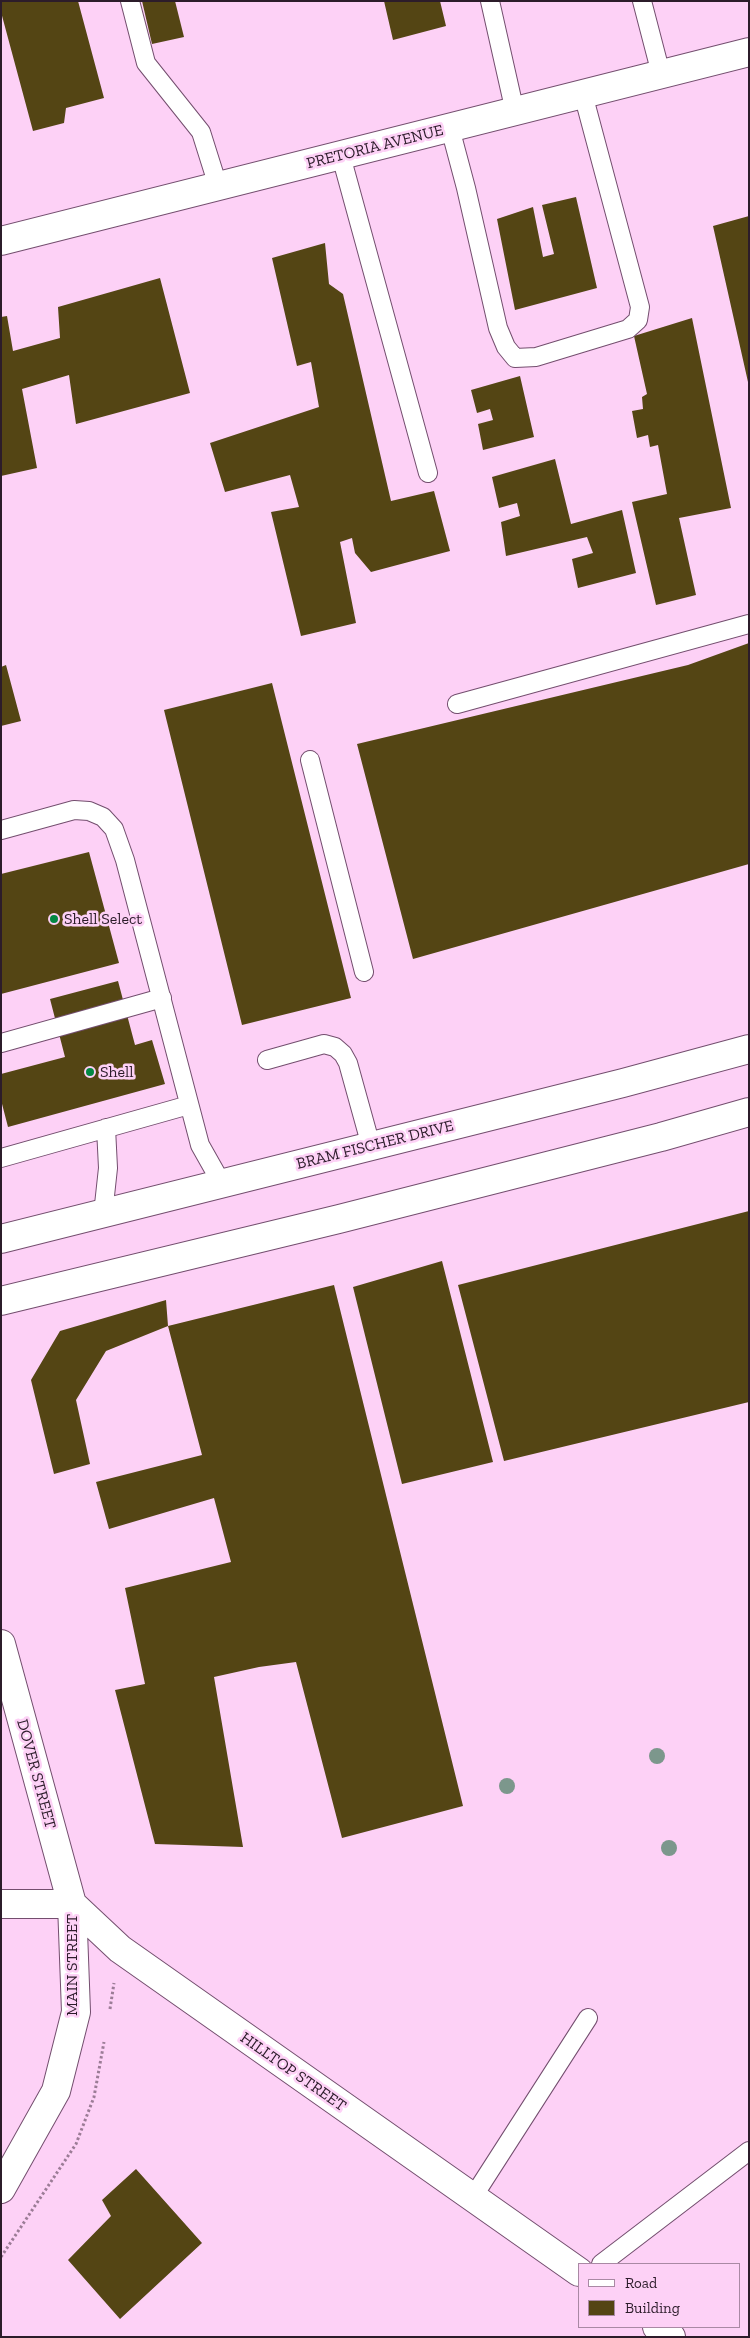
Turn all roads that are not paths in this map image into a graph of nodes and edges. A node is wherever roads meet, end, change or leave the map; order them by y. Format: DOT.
graph roads {
  1 [pos="130,1"];
  2 [pos="490,1"];
  3 [pos="642,1"];
  4 [pos="749,52"];
  5 [pos="661,74"];
  6 [pos="584,94"];
  7 [pos="515,112"];
  8 [pos="450,128"];
  9 [pos="341,156"];
  10 [pos="218,186"];
  11 [pos="1,241"];
  12 [pos="428,473"];
  13 [pos="749,624"];
  14 [pos="457,704"];
  15 [pos="310,760"];
  16 [pos="1,830"];
  17 [pos="364,972"];
  18 [pos="162,998"];
  19 [pos="1,1043"];
  20 [pos="749,1049"];
  21 [pos="267,1060"];
  22 [pos="190,1105"];
  23 [pos="749,1112"];
  24 [pos="106,1128"];
  25 [pos="371,1146"];
  26 [pos="1,1158"];
  27 [pos="222,1184"];
  28 [pos="104,1214"];
  29 [pos="1,1239"];
  30 [pos="1,1301"];
  31 [pos="1,1644"];
  32 [pos="1,1904"];
  33 [pos="72,1904"];
  34 [pos="588,2018"];
  35 [pos="749,2150"];
  36 [pos="1,2190"];
  37 [pos="473,2197"];
  38 [pos="602,2263"];
  39 [pos="578,2271"];
  40 [pos="658,2328"];
  41 [pos="671,2337"];
  1 -- 10 [label="lane"];
  2 -- 7 [label="lane"];
  3 -- 5 [label="lane"];
  4 -- 5 [label="street, PRETORIA AVENUE"];
  5 -- 6 [label="street, PRETORIA AVENUE"];
  6 -- 7 [label="street, PRETORIA AVENUE"];
  6 -- 8 [label="lane"];
  7 -- 8 [label="street, PRETORIA AVENUE"];
  8 -- 9 [label="street, PRETORIA AVENUE"];
  9 -- 10 [label="street, PRETORIA AVENUE"];
  9 -- 12 [label="lane"];
  10 -- 11 [label="street, PRETORIA AVENUE"];
  13 -- 14 [label="lane"];
  15 -- 17 [label="lane"];
  16 -- 18 [label="lane"];
  18 -- 19 [label="lane"];
  18 -- 22 [label="lane"];
  20 -- 25 [label="street, BRAM FISCHER DRIVE"];
  21 -- 25 [label="lane"];
  22 -- 24 [label="lane"];
  22 -- 27 [label="lane"];
  23 -- 30 [label="street"];
  24 -- 26 [label="lane"];
  24 -- 28 [label="lane"];
  25 -- 27 [label="street, BRAM FISCHER DRIVE"];
  27 -- 28 [label="street, BRAM FISCHER DRIVE"];
  28 -- 29 [label="street, BRAM FISCHER DRIVE"];
  31 -- 33 [label="street, DOVER STREET"];
  32 -- 33 [label="street"];
  33 -- 36 [label="street, MAIN STREET"];
  33 -- 37 [label="street, HILLTOP STREET"];
  34 -- 37 [label="lane"];
  35 -- 38 [label="lane"];
  37 -- 39 [label="street, HILLTOP STREET"];
  40 -- 41 [label="street"];
}
